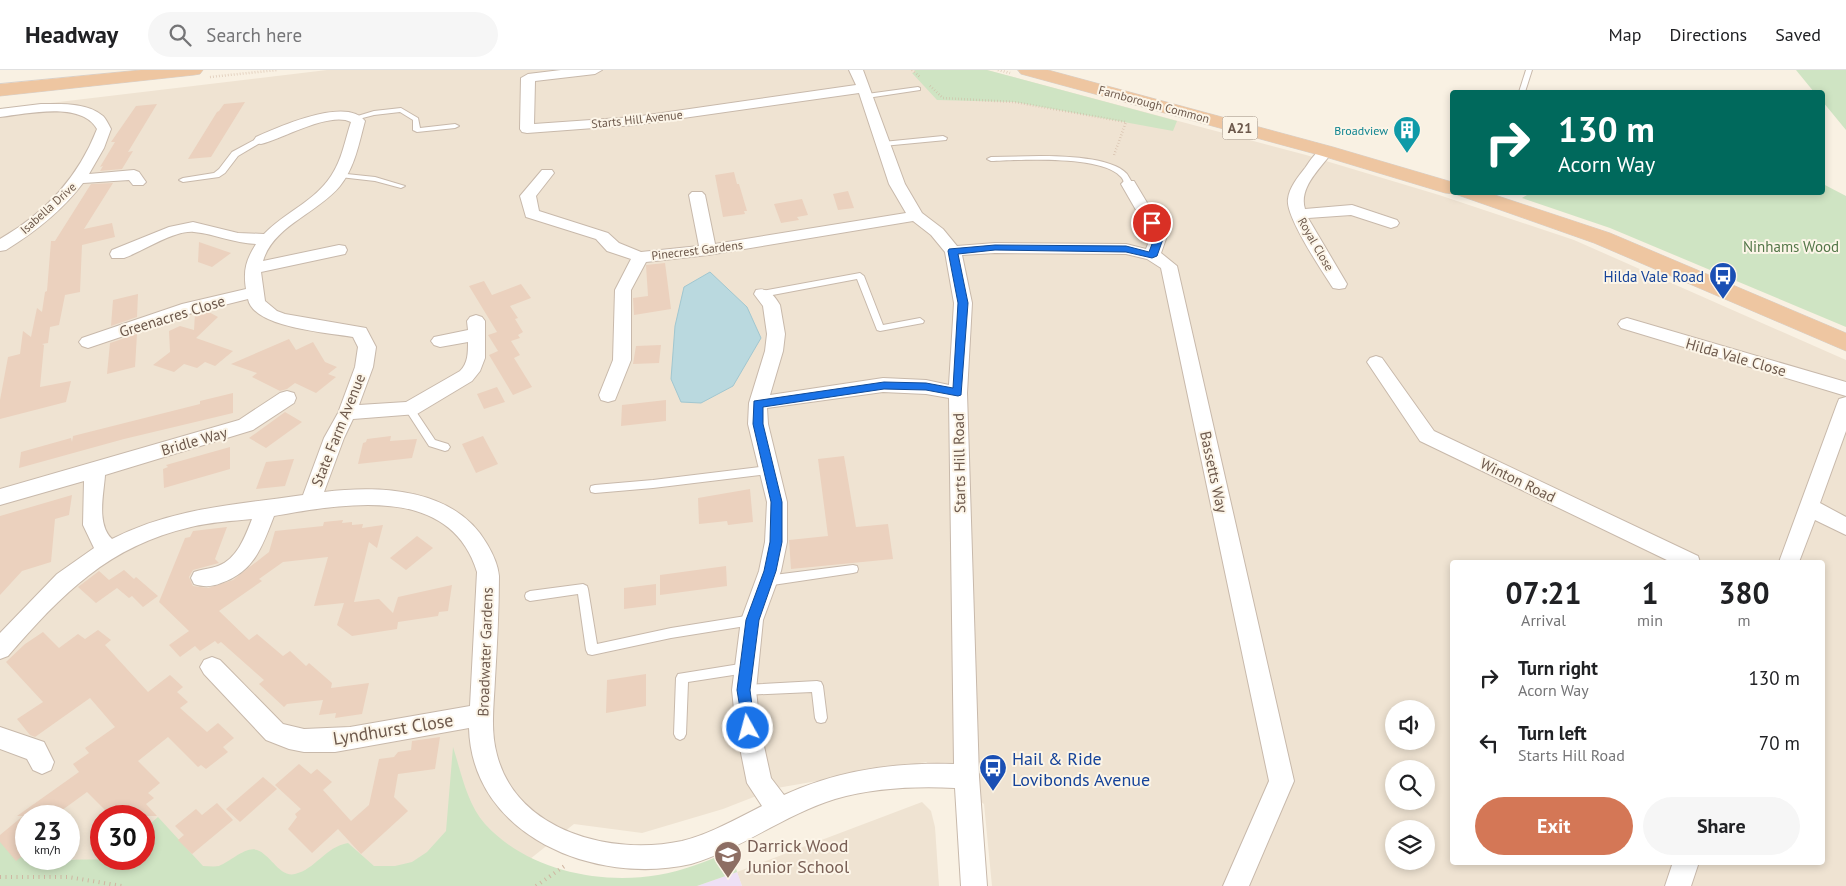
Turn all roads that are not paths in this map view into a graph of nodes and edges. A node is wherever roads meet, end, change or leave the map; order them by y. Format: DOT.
graph roads {
  1 [pos="194,70"];
  2 [pos="595,70"];
  3 [pos="1027,70"];
  4 [pos="1529,70"];
  5 [pos="862,84"];
  6 [pos="918,89"];
  7 [pos="0,90"];
  8 [pos="1523,90"];
  9 [pos="0,113"];
  10 [pos="357,119"];
  11 [pos="455,126"];
  12 [pos="943,138"];
  13 [pos="261,140"];
  14 [pos="883,144"];
  15 [pos="1326,151"];
  16 [pos="991,159"];
  17 [pos="547,174"];
  18 [pos="340,175"];
  19 [pos="79,180"];
  20 [pos="183,180"];
  21 [pos="138,182"];
  22 [pos="1129,184"];
  23 [pos="400,186"];
  24 [pos="1450,188"];
  25 [pos="697,195"];
  26 [pos="1488,196"];
  27 [pos="1298,214"];
  28 [pos="916,216"];
  29 [pos="1391,223"];
  30 [pos="267,239"];
  31 [pos="0,246"];
  32 [pos="339,250"];
  33 [pos="708,250"];
  34 [pos="953,251"];
  35 [pos="118,254"];
  36 [pos="1152,256"];
  37 [pos="640,257"];
  38 [pos="252,269"];
  39 [pos="1339,284"];
  40 [pos="256,292"];
  41 [pos="762,294"];
  42 [pos="920,321"];
  43 [pos="1627,324"];
  44 [pos="440,341"];
  45 [pos="88,342"];
  46 [pos="1846,343"];
  47 [pos="1376,362"];
  48 [pos="1846,389"];
  49 [pos="958,393"];
  50 [pos="608,395"];
  51 [pos="287,398"];
  52 [pos="758,404"];
  53 [pos="410,409"];
  54 [pos="1845,410"];
  55 [pos="348,413"];
  56 [pos="445,446"];
  57 [pos="95,470"];
  58 [pos="769,470"];
  59 [pos="595,489"];
  60 [pos="0,497"];
  61 [pos="311,501"];
  62 [pos="1809,507"];
  63 [pos="266,509"];
  64 [pos="1846,527"];
  65 [pos="110,549"];
  66 [pos="1686,560"];
  67 [pos="1790,560"];
  68 [pos="853,569"];
  69 [pos="202,578"];
  70 [pos="766,581"];
  71 [pos="530,596"];
  72 [pos="752,620"];
  73 [pos="0,649"];
  74 [pos="212,667"];
  75 [pos="746,668"];
  76 [pos="744,690"];
  77 [pos="482,715"];
  78 [pos="821,718"];
  79 [pos="680,734"];
  80 [pos="0,738"];
  81 [pos="42,762"];
  82 [pos="967,777"];
  83 [pos="780,810"];
  84 [pos="1685,865"];
  85 [pos="974,886"];
  86 [pos="1236,886"];
  87 [pos="1678,886"];
  1 -- 7 [label="highway"];
  2 -- 5 [label="street, Starts Hill Avenue"];
  3 -- 15 [label="highway, Farnborough Common / A21"];
  4 -- 8 [label="lane"];
  5 -- 6 [label="lane"];
  5 -- 14 [label="street, Starts Hill Road"];
  9 -- 19 [label="street, Isabella Drive"];
  10 -- 11 [label="lane"];
  10 -- 13 [label="street"];
  10 -- 18 [label="street"];
  12 -- 14 [label="lane"];
  13 -- 20 [label="lane"];
  14 -- 28 [label="street, Starts Hill Road"];
  15 -- 24 [label="highway, Farnborough Common / A21"];
  15 -- 27 [label="street, Royal Close"];
  16 -- 22 [label="lane"];
  17 -- 37 [label="street, Pinecrest Gardens"];
  18 -- 23 [label="lane"];
  18 -- 30 [label="street"];
  19 -- 21 [label="street"];
  19 -- 31 [label="street, Isabella Drive"];
  22 -- 36 [label="street"];
  25 -- 33 [label="street"];
  26 -- 46 [label="highway"];
  27 -- 29 [label="street"];
  27 -- 39 [label="street, Royal Close"];
  28 -- 33 [label="street, Pinecrest Gardens"];
  28 -- 34 [label="street, Starts Hill Road"];
  30 -- 35 [label="street"];
  30 -- 38 [label="street"];
  32 -- 38 [label="street"];
  33 -- 37 [label="street, Pinecrest Gardens"];
  34 -- 36 [label="street, Bassetts Way"];
  34 -- 49 [label="street, Starts Hill Road"];
  36 -- 86 [label="street, Bassetts Way"];
  37 -- 50 [label="street"];
  38 -- 40 [label="street, State Farm Avenue"];
  40 -- 45 [label="street, Greenacres Close"];
  40 -- 55 [label="street, State Farm Avenue"];
  41 -- 42 [label="lane"];
  41 -- 52 [label="street"];
  43 -- 48 [label="street, Hilda Vale Close"];
  44 -- 53 [label="street"];
  47 -- 66 [label="street, Winton Road"];
  49 -- 52 [label="street"];
  49 -- 82 [label="street, Starts Hill Road"];
  51 -- 57 [label="street, Bridle Way"];
  52 -- 58 [label="street"];
  53 -- 55 [label="street"];
  53 -- 56 [label="lane"];
  54 -- 62 [label="street"];
  55 -- 61 [label="street, State Farm Avenue"];
  57 -- 60 [label="street, Bridle Way"];
  57 -- 65 [label="street"];
  58 -- 59 [label="lane"];
  58 -- 70 [label="street"];
  61 -- 63 [label="street, Broadwater Gardens"];
  61 -- 77 [label="street, Broadwater Gardens"];
  62 -- 64 [label="street"];
  62 -- 67 [label="street"];
  63 -- 65 [label="street, Broadwater Gardens"];
  63 -- 69 [label="street"];
  65 -- 73 [label="street, Broadwater Gardens"];
  68 -- 70 [label="lane"];
  70 -- 72 [label="street"];
  71 -- 72 [label="lane"];
  72 -- 75 [label="street"];
  74 -- 77 [label="street, Lyndhurst Close"];
  75 -- 76 [label="street"];
  75 -- 79 [label="lane"];
  76 -- 78 [label="lane"];
  76 -- 83 [label="street"];
  77 -- 83 [label="street, Broadwater Gardens"];
  80 -- 81 [label="street"];
  82 -- 83 [label="street, Broadwater Gardens"];
  82 -- 85 [label="street, Starts Hill Road"];
  84 -- 87 [label="street"];
}
